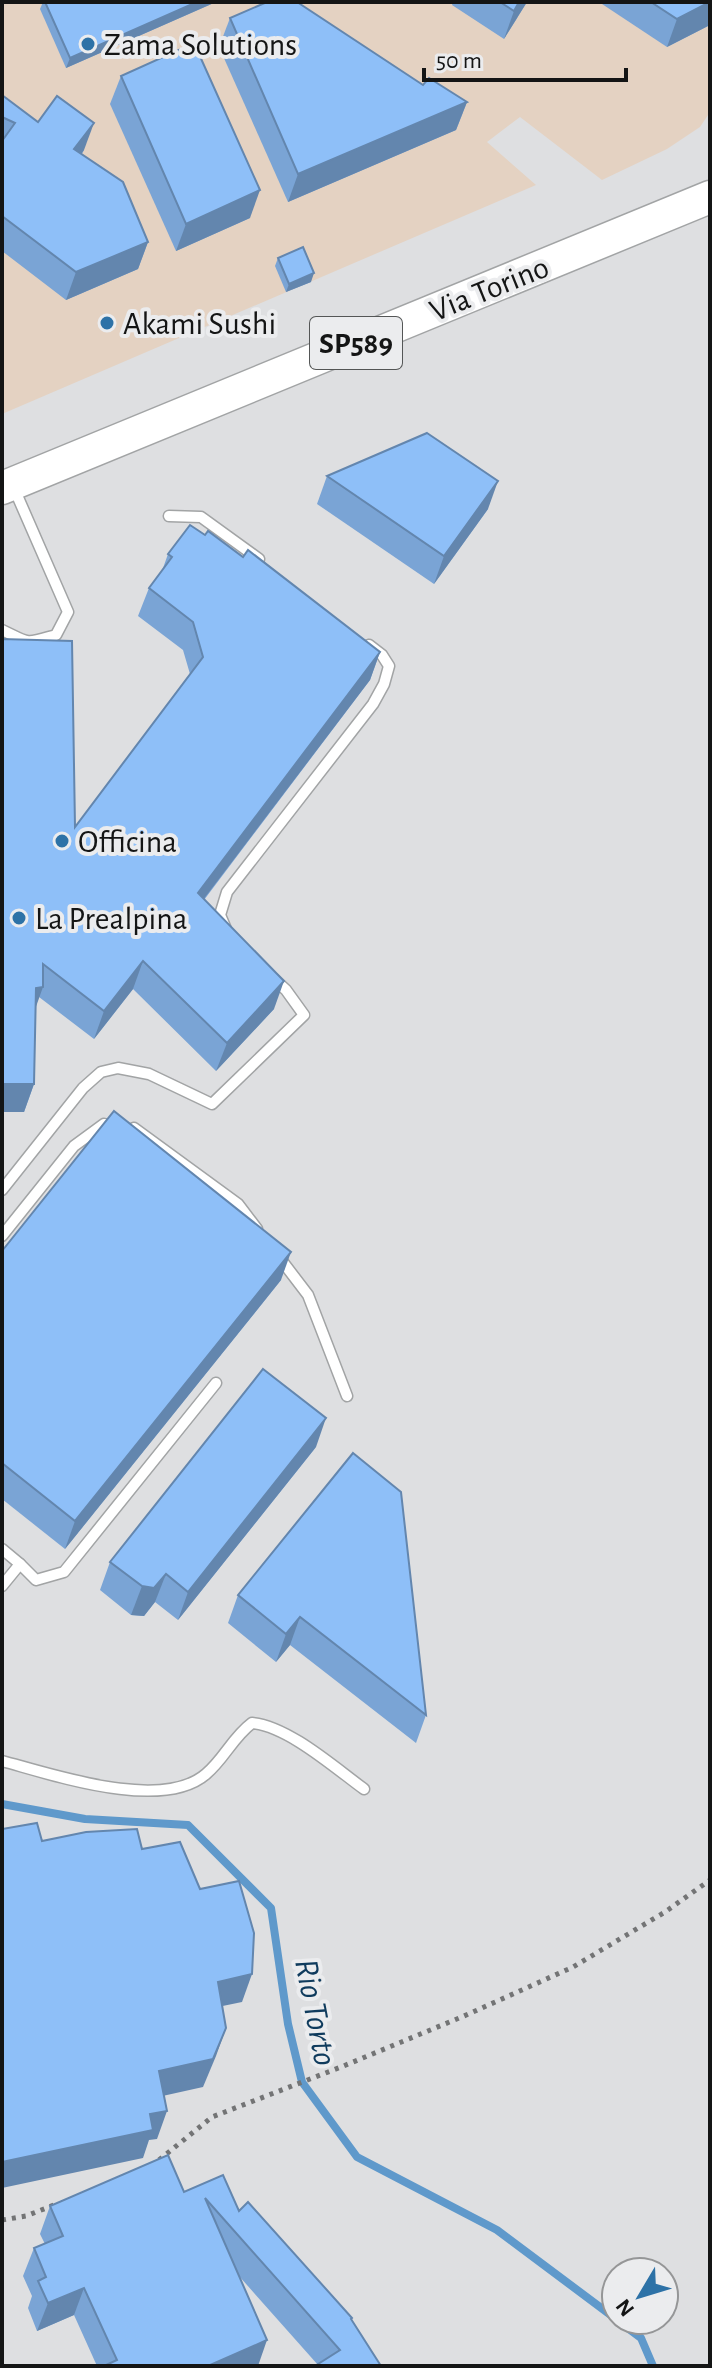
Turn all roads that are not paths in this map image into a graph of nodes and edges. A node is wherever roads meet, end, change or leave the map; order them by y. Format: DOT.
graph roads {
  1 [pos="710,175"];
  2 [pos="710,197"];
  3 [pos="5,480"];
  4 [pos="169,516"];
  5 [pos="268,566"];
  6 [pos="3,629"];
  7 [pos="360,637"];
  8 [pos="229,935"];
  9 [pos="263,968"];
  10 [pos="2,1190"];
  11 [pos="2,1236"];
  12 [pos="264,1238"];
  13 [pos="273,1249"];
  14 [pos="216,1383"];
  15 [pos="347,1396"];
  16 [pos="2,1549"];
  17 [pos="20,1564"];
  18 [pos="2,1586"];
  19 [pos="2,1761"];
  20 [pos="364,1789"];
  1 -- 3 [label="main road, Via Torino / SP589"];
  2 -- 3 [label="main road, Via Torino / SP589"];
  3 -- 6 [label="lane"];
  4 -- 5 [label="lane"];
  7 -- 8 [label="lane"];
  9 -- 10 [label="lane"];
  11 -- 12 [label="lane"];
  13 -- 15 [label="lane"];
  14 -- 17 [label="lane"];
  16 -- 17 [label="lane"];
  17 -- 18 [label="lane"];
  19 -- 20 [label="lane"];
}
